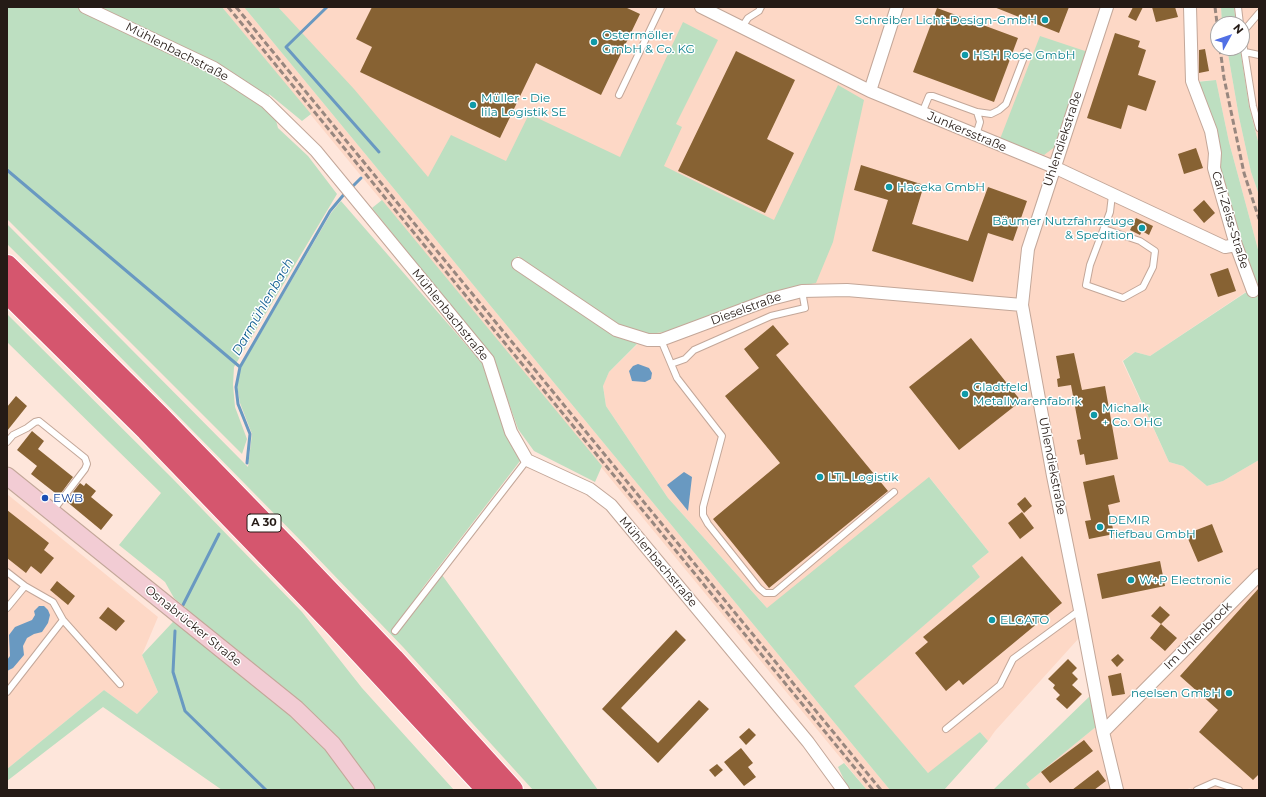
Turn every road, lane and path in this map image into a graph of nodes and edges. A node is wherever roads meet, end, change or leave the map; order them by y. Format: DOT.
graph roads {
  1 [pos="85,7"];
  2 [pos="661,7"];
  3 [pos="701,7"];
  4 [pos="761,7"];
  5 [pos="897,7"];
  6 [pos="1107,7"];
  7 [pos="1190,7"];
  8 [pos="1259,13"];
  9 [pos="1250,24"];
  10 [pos="742,27"];
  11 [pos="1026,52"];
  12 [pos="1246,56"];
  13 [pos="870,91"];
  14 [pos="619,95"];
  15 [pos="977,112"];
  16 [pos="922,113"];
  17 [pos="1259,128"];
  18 [pos="976,135"];
  19 [pos="1054,168"];
  20 [pos="1112,195"];
  21 [pos="1104,229"];
  22 [pos="1236,245"];
  23 [pos="518,264"];
  24 [pos="7,266"];
  25 [pos="802,291"];
  26 [pos="1253,291"];
  27 [pos="7,292"];
  28 [pos="1022,305"];
  29 [pos="661,340"];
  30 [pos="670,364"];
  31 [pos="7,442"];
  32 [pos="527,460"];
  33 [pos="7,476"];
  34 [pos="894,492"];
  35 [pos="52,512"];
  36 [pos="7,572"];
  37 [pos="1259,575"];
  38 [pos="25,586"];
  39 [pos="7,608"];
  40 [pos="1080,610"];
  41 [pos="63,620"];
  42 [pos="395,631"];
  43 [pos="120,684"];
  44 [pos="7,691"];
  45 [pos="946,729"];
  46 [pos="1102,732"];
  47 [pos="366,790"];
  48 [pos="488,790"];
  49 [pos="512,790"];
  50 [pos="843,790"];
  51 [pos="1117,790"];
  52 [pos="1197,790"];
  53 [pos="1239,790"];
  1 -- 32 [label="street, Mühlenbachstraße"];
  2 -- 14 [label="lane"];
  3 -- 10 [label="street, Junkersstraße"];
  4 -- 10 [label="lane"];
  5 -- 13 [label="street"];
  6 -- 19 [label="street, Uhlendiekstraße"];
  7 -- 22 [label="street, Carl-Zeiss-Straße"];
  8 -- 9 [label="lane"];
  10 -- 13 [label="street, Junkersstraße"];
  11 -- 15 [label="lane"];
  12 -- 17 [label="lane"];
  13 -- 16 [label="street, Junkersstraße"];
  15 -- 16 [label="lane"];
  15 -- 18 [label="lane"];
  16 -- 18 [label="street, Junkersstraße"];
  18 -- 19 [label="street, Junkersstraße"];
  19 -- 20 [label="street, Junkersstraße"];
  19 -- 28 [label="street, Uhlendiekstraße"];
  20 -- 21 [label="lane"];
  20 -- 22 [label="street, Junkersstraße"];
  21 -- 21 [label="lane"];
  22 -- 26 [label="street, Carl-Zeiss-Straße"];
  23 -- 29 [label="street, Dieselstraße"];
  24 -- 49 [label="highway, A 30"];
  25 -- 28 [label="street, Dieselstraße"];
  25 -- 29 [label="street, Dieselstraße"];
  25 -- 30 [label="lane"];
  27 -- 48 [label="highway, A 30"];
  28 -- 40 [label="street, Uhlendiekstraße"];
  29 -- 30 [label="lane"];
  30 -- 34 [label="lane"];
  31 -- 35 [label="lane"];
  32 -- 42 [label="lane"];
  32 -- 50 [label="street, Mühlenbachstraße"];
  33 -- 35 [label="main road, Osnabrücker Straße"];
  35 -- 47 [label="main road, Osnabrücker Straße"];
  36 -- 38 [label="lane"];
  37 -- 46 [label="street, Im Uhlenbrock"];
  38 -- 39 [label="lane"];
  38 -- 41 [label="lane"];
  40 -- 45 [label="lane"];
  40 -- 46 [label="street, Uhlendiekstraße"];
  41 -- 43 [label="lane"];
  41 -- 44 [label="lane"];
  46 -- 51 [label="street, Uhlendiekstraße"];
  52 -- 53 [label="lane"];
}
